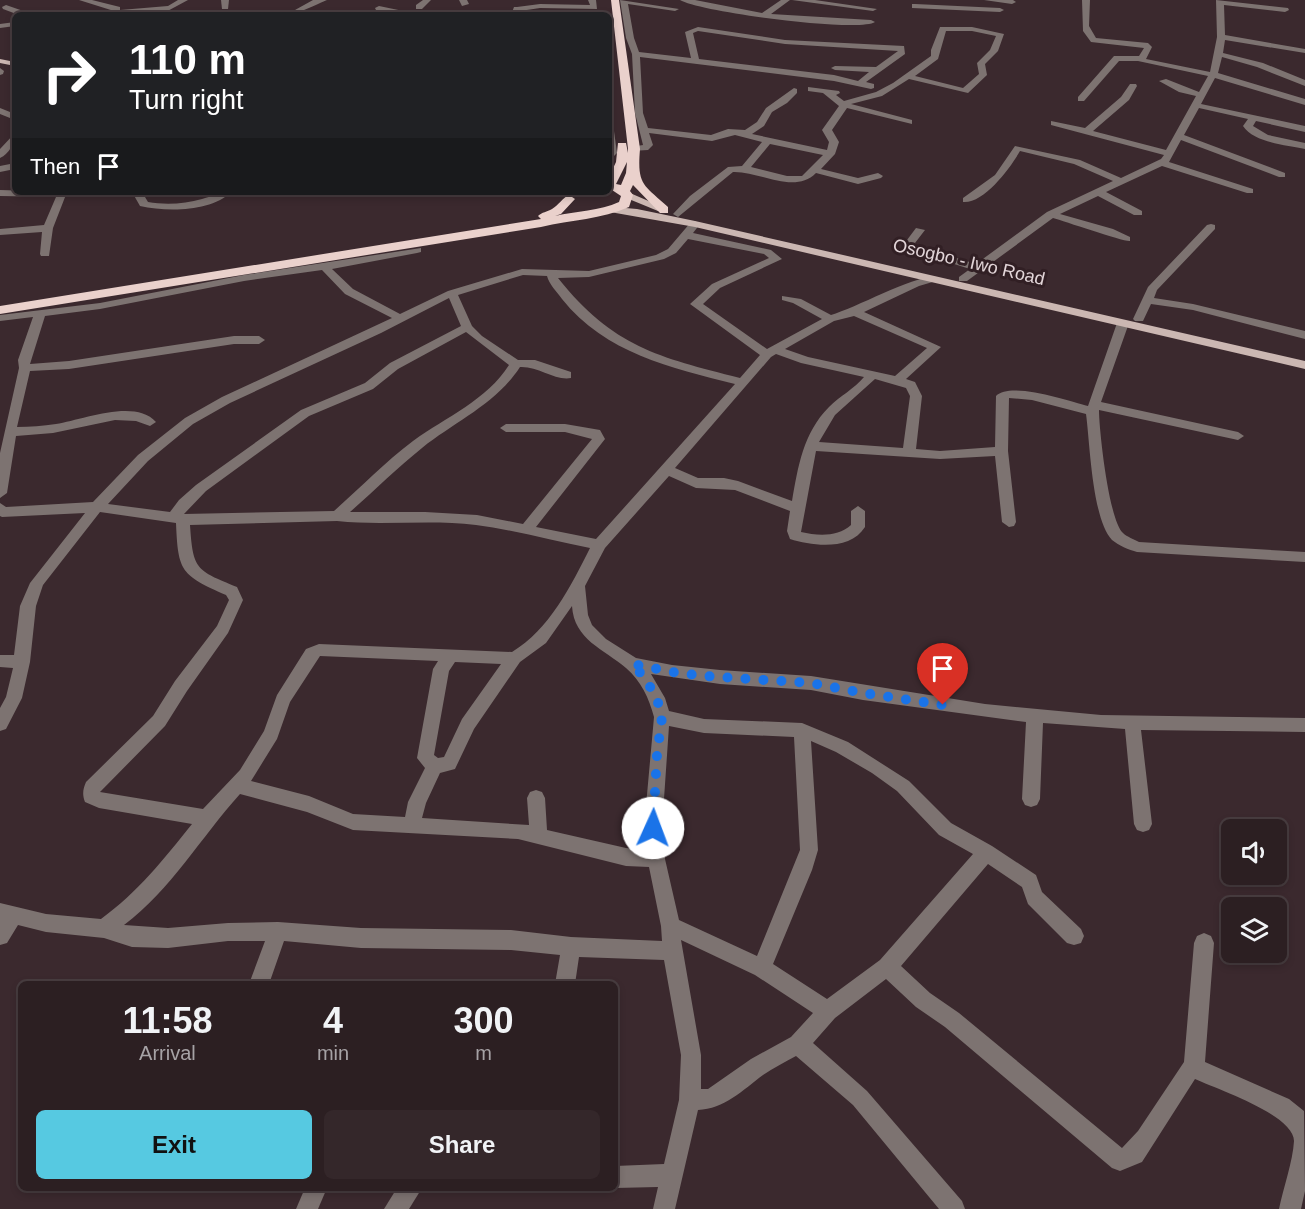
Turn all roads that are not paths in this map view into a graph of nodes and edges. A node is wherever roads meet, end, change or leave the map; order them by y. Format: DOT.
graph roads {
  1 [pos="83,0"];
  2 [pos="196,0"];
  3 [pos="323,0"];
  4 [pos="395,0"];
  5 [pos="427,0"];
  6 [pos="615,0"];
  7 [pos="624,0"];
  8 [pos="684,0"];
  9 [pos="725,0"];
  10 [pos="786,0"];
  11 [pos="791,0"];
  12 [pos="796,0"];
  13 [pos="878,0"];
  14 [pos="960,0"];
  15 [pos="988,0"];
  16 [pos="1086,0"];
  17 [pos="183,1"];
  18 [pos="1220,1"];
  19 [pos="1012,2"];
  20 [pos="915,6"];
  21 [pos="6,7"];
  22 [pos="419,7"];
  23 [pos="593,7"];
  24 [pos="715,7"];
  25 [pos="169,8"];
  26 [pos="965,8"];
  27 [pos="675,9"];
  28 [pos="873,9"];
  29 [pos="1000,10"];
  30 [pos="1285,10"];
  31 [pos="119,11"];
  32 [pos="18,12"];
  33 [pos="112,12"];
  34 [pos="162,12"];
  35 [pos="295,12"];
  36 [pos="394,12"];
  37 [pos="516,12"];
  38 [pos="763,16"];
  39 [pos="871,22"];
  40 [pos="612,24"];
  41 [pos="972,29"];
  42 [pos="612,36"];
  43 [pos="1221,37"];
  44 [pos="872,39"];
  45 [pos="612,42"];
  46 [pos="1305,51"];
  47 [pos="636,54"];
  48 [pos="1219,54"];
  49 [pos="1140,59"];
  50 [pos="695,62"];
  51 [pos="835,68"];
  52 [pos="637,70"];
  53 [pos="877,70"];
  54 [pos="622,71"];
  55 [pos="1214,75"];
  56 [pos="910,77"];
  57 [pos="1302,80"];
  58 [pos="1163,81"];
  59 [pos="861,82"];
  60 [pos="1133,86"];
  61 [pos="811,89"];
  62 [pos="794,91"];
  63 [pos="881,91"];
  64 [pos="1201,95"];
  65 [pos="1081,99"];
  66 [pos="1305,102"];
  67 [pos="847,103"];
  68 [pos="1196,105"];
  69 [pos="1254,118"];
  70 [pos="909,122"];
  71 [pos="1054,123"];
  72 [pos="1305,129"];
  73 [pos="645,130"];
  74 [pos="1087,130"];
  75 [pos="728,132"];
  76 [pos="1179,136"];
  77 [pos="767,141"];
  78 [pos="11,146"];
  79 [pos="1305,146"];
  80 [pos="634,149"];
  81 [pos="830,154"];
  82 [pos="1170,154"];
  83 [pos="0,155"];
  84 [pos="624,159"];
  85 [pos="1162,163"];
  86 [pos="612,168"];
  87 [pos="745,168"];
  88 [pos="814,170"];
  89 [pos="632,173"];
  90 [pos="1282,175"];
  91 [pos="878,176"];
  92 [pos="612,181"];
  93 [pos="1120,181"];
  94 [pos="612,186"];
  95 [pos="1097,191"];
  96 [pos="1250,191"];
  97 [pos="625,193"];
  98 [pos="61,195"];
  99 [pos="139,195"];
  100 [pos="222,195"];
  101 [pos="568,195"];
  102 [pos="967,200"];
  103 [pos="614,210"];
  104 [pos="664,210"];
  105 [pos="599,213"];
  106 [pos="1138,213"];
  107 [pos="678,214"];
  108 [pos="1051,214"];
  109 [pos="695,224"];
  110 [pos="1211,227"];
  111 [pos="48,228"];
  112 [pos="920,230"];
  113 [pos="0,232"];
  114 [pos="686,235"];
  115 [pos="1126,239"];
  116 [pos="417,250"];
  117 [pos="45,254"];
  118 [pos="325,267"];
  119 [pos="978,268"];
  120 [pos="553,273"];
  121 [pos="932,279"];
  122 [pos="963,279"];
  123 [pos="452,293"];
  124 [pos="786,298"];
  125 [pos="1147,300"];
  126 [pos="0,302"];
  127 [pos="0,310"];
  128 [pos="855,312"];
  129 [pos="40,313"];
  130 [pos="393,317"];
  131 [pos="0,318"];
  132 [pos="830,319"];
  133 [pos="1138,319"];
  134 [pos="1123,323"];
  135 [pos="467,327"];
  136 [pos="1305,335"];
  137 [pos="258,340"];
  138 [pos="772,352"];
  139 [pos="1305,358"];
  140 [pos="516,364"];
  141 [pos="1305,365"];
  142 [pos="25,368"];
  143 [pos="567,375"];
  144 [pos="873,375"];
  145 [pos="897,380"];
  146 [pos="742,382"];
  147 [pos="1093,408"];
  148 [pos="150,422"];
  149 [pos="506,428"];
  150 [pos="10,432"];
  151 [pos="1238,436"];
  152 [pos="810,446"];
  153 [pos="1001,451"];
  154 [pos="909,452"];
  155 [pos="667,470"];
  156 [pos="0,493"];
  157 [pos="97,507"];
  158 [pos="799,509"];
  159 [pos="1,511"];
  160 [pos="858,511"];
  161 [pos="338,516"];
  162 [pos="177,519"];
  163 [pos="1009,522"];
  164 [pos="527,529"];
  165 [pos="600,545"];
  166 [pos="1305,557"];
  167 [pos="578,586"];
  168 [pos="451,656"];
  169 [pos="514,658"];
  170 [pos="0,661"];
  171 [pos="22,662"];
  172 [pos="632,664"];
  173 [pos="1035,716"];
  174 [pos="662,717"];
  175 [pos="1132,722"];
  176 [pos="0,724"];
  177 [pos="1305,725"];
  178 [pos="802,730"];
  179 [pos="435,766"];
  180 [pos="236,785"];
  181 [pos="536,798"];
  182 [pos="1031,799"];
  183 [pos="207,818"];
  184 [pos="412,824"];
  185 [pos="1143,824"];
  186 [pos="538,835"];
  187 [pos="986,852"];
  188 [pos="656,859"];
  189 [pos="6,915"];
  190 [pos="671,926"];
  191 [pos="104,928"];
  192 [pos="278,931"];
  193 [pos="0,936"];
  194 [pos="1074,936"];
  195 [pos="1204,943"];
  196 [pos="571,947"];
  197 [pos="672,951"];
  198 [pos="762,968"];
  199 [pos="888,968"];
  200 [pos="260,981"];
  201 [pos="565,981"];
  202 [pos="828,1011"];
  203 [pos="798,1044"];
  204 [pos="1194,1068"];
  205 [pos="690,1100"];
  206 [pos="671,1175"];
  207 [pos="618,1177"];
  208 [pos="315,1191"];
  209 [pos="409,1191"];
  210 [pos="946,1207"];
  211 [pos="307,1209"];
  212 [pos="395,1209"];
  213 [pos="664,1209"];
  214 [pos="1290,1209"];
  1 -- 31 [label="street"];
  2 -- 17 [label="street"];
  3 -- 35 [label="street"];
  4 -- 36 [label="street"];
  5 -- 22 [label="street"];
  6 -- 40 [label="highway"];
  7 -- 27 [label="street"];
  7 -- 47 [label="street"];
  8 -- 24 [label="street"];
  9 -- 24 [label="street"];
  10 -- 11 [label="street"];
  10 -- 38 [label="street"];
  12 -- 28 [label="street"];
  13 -- 28 [label="street"];
  14 -- 26 [label="street"];
  15 -- 19 [label="street"];
  16 -- 49 [label="street"];
  17 -- 25 [label="street"];
  18 -- 30 [label="street"];
  18 -- 43 [label="street"];
  20 -- 26 [label="street"];
  21 -- 32 [label="street"];
  23 -- 37 [label="street"];
  24 -- 38 [label="street"];
  25 -- 31 [label="street"];
  25 -- 34 [label="street"];
  26 -- 29 [label="street"];
  26 -- 41 [label="street"];
  28 -- 39 [label="street"];
  31 -- 33 [label="street"];
  38 -- 39 [label="street"];
  39 -- 44 [label="street"];
  41 -- 56 [label="street"];
  41 -- 56 [label="street"];
  42 -- 54 [label="highway"];
  43 -- 46 [label="street"];
  43 -- 48 [label="street"];
  44 -- 50 [label="street"];
  44 -- 53 [label="street"];
  45 -- 84 [label="highway"];
  47 -- 50 [label="street"];
  47 -- 52 [label="street"];
  48 -- 55 [label="street"];
  48 -- 57 [label="street"];
  49 -- 55 [label="street"];
  49 -- 65 [label="street"];
  50 -- 59 [label="street"];
  51 -- 53 [label="street"];
  52 -- 54 [label="street"];
  52 -- 73 [label="street"];
  53 -- 59 [label="street"];
  54 -- 80 [label="highway"];
  55 -- 64 [label="street"];
  55 -- 66 [label="street"];
  56 -- 63 [label="street"];
  58 -- 64 [label="street"];
  59 -- 63 [label="street"];
  60 -- 74 [label="street"];
  61 -- 67 [label="street"];
  62 -- 75 [label="street"];
  63 -- 67 [label="street"];
  64 -- 68 [label="street"];
  67 -- 70 [label="street"];
  67 -- 81 [label="street"];
  68 -- 69 [label="street"];
  68 -- 76 [label="street"];
  69 -- 72 [label="street"];
  69 -- 79 [label="street"];
  71 -- 74 [label="street"];
  73 -- 75 [label="street"];
  73 -- 80 [label="street"];
  74 -- 82 [label="street"];
  75 -- 77 [label="street"];
  76 -- 82 [label="street"];
  76 -- 90 [label="street"];
  77 -- 81 [label="street"];
  77 -- 87 [label="street"];
  78 -- 83 [label="street"];
  80 -- 89 [label="highway"];
  81 -- 88 [label="street"];
  82 -- 85 [label="street"];
  84 -- 86 [label="highway"];
  84 -- 92 [label="highway"];
  85 -- 93 [label="street"];
  85 -- 96 [label="street"];
  87 -- 88 [label="street"];
  87 -- 107 [label="street"];
  88 -- 91 [label="street"];
  89 -- 97 [label="highway"];
  89 -- 104 [label="highway"];
  93 -- 95 [label="street"];
  93 -- 102 [label="street"];
  94 -- 97 [label="highway"];
  95 -- 106 [label="street"];
  95 -- 108 [label="street"];
  97 -- 103 [label="highway"];
  97 -- 104 [label="main road, Osogbo - Iwo Road"];
  98 -- 111 [label="street"];
  99 -- 100 [label="street"];
  101 -- 105 [label="highway"];
  101 -- 126 [label="highway"];
  103 -- 105 [label="highway"];
  103 -- 109 [label="main road, Osogbo - Iwo Road"];
  104 -- 107 [label="main road, Osogbo - Iwo Road"];
  105 -- 127 [label="highway"];
  107 -- 122 [label="main road, Osogbo - Iwo Road"];
  108 -- 115 [label="street"];
  108 -- 119 [label="street"];
  109 -- 114 [label="street"];
  109 -- 121 [label="main road, Osogbo - Iwo Road"];
  110 -- 125 [label="street"];
  111 -- 113 [label="street"];
  111 -- 117 [label="street"];
  112 -- 119 [label="street"];
  114 -- 120 [label="street"];
  114 -- 138 [label="street"];
  116 -- 118 [label="street"];
  118 -- 129 [label="street"];
  118 -- 130 [label="street"];
  119 -- 122 [label="street"];
  120 -- 123 [label="street"];
  120 -- 146 [label="street"];
  121 -- 128 [label="street"];
  121 -- 134 [label="main road, Osogbo - Iwo Road"];
  122 -- 133 [label="main road, Osogbo - Iwo Road"];
  123 -- 130 [label="street"];
  123 -- 135 [label="street"];
  124 -- 132 [label="street"];
  125 -- 133 [label="street"];
  125 -- 136 [label="street"];
  128 -- 132 [label="street"];
  128 -- 145 [label="street"];
  129 -- 131 [label="street"];
  129 -- 142 [label="street"];
  130 -- 157 [label="street"];
  132 -- 138 [label="street"];
  133 -- 139 [label="main road, Osogbo - Iwo Road"];
  134 -- 141 [label="main road, Osogbo - Iwo Road"];
  134 -- 147 [label="street"];
  135 -- 140 [label="street"];
  135 -- 162 [label="street"];
  137 -- 142 [label="street"];
  138 -- 144 [label="street"];
  138 -- 146 [label="street"];
  140 -- 143 [label="street"];
  140 -- 161 [label="street"];
  142 -- 150 [label="street"];
  144 -- 145 [label="street"];
  144 -- 152 [label="street"];
  145 -- 154 [label="street"];
  146 -- 155 [label="street"];
  147 -- 151 [label="street"];
  147 -- 153 [label="street"];
  147 -- 166 [label="street"];
  148 -- 150 [label="street"];
  149 -- 164 [label="street"];
  150 -- 156 [label="street"];
  152 -- 154 [label="street"];
  152 -- 158 [label="street"];
  153 -- 154 [label="street"];
  153 -- 163 [label="street"];
  155 -- 158 [label="street"];
  155 -- 165 [label="street"];
  157 -- 159 [label="street"];
  157 -- 162 [label="street"];
  157 -- 171 [label="street"];
  158 -- 160 [label="street"];
  161 -- 162 [label="street"];
  161 -- 164 [label="street"];
  162 -- 183 [label="street"];
  164 -- 165 [label="street"];
  165 -- 167 [label="street"];
  167 -- 169 [label="street"];
  167 -- 172 [label="street"];
  168 -- 169 [label="street"];
  168 -- 179 [label="street"];
  168 -- 180 [label="street"];
  169 -- 179 [label="street"];
  170 -- 171 [label="street"];
  171 -- 176 [label="street"];
  172 -- 173 [label="street"];
  172 -- 174 [label="street"];
  173 -- 175 [label="street"];
  173 -- 182 [label="street"];
  174 -- 178 [label="street"];
  174 -- 188 [label="street"];
  175 -- 177 [label="street"];
  175 -- 185 [label="street"];
  178 -- 187 [label="street"];
  178 -- 198 [label="street"];
  179 -- 184 [label="street"];
  180 -- 183 [label="street"];
  180 -- 184 [label="street"];
  181 -- 186 [label="street"];
  183 -- 191 [label="street"];
  184 -- 186 [label="street"];
  186 -- 188 [label="street"];
  187 -- 194 [label="street"];
  187 -- 199 [label="street"];
  188 -- 190 [label="street"];
  189 -- 191 [label="street"];
  189 -- 193 [label="street"];
  190 -- 197 [label="street"];
  190 -- 198 [label="street"];
  191 -- 192 [label="street"];
  192 -- 196 [label="street"];
  192 -- 200 [label="street"];
  195 -- 204 [label="street"];
  196 -- 197 [label="street"];
  196 -- 201 [label="street"];
  197 -- 205 [label="street"];
  198 -- 202 [label="street"];
  199 -- 202 [label="street"];
  199 -- 204 [label="street"];
  202 -- 203 [label="street"];
  203 -- 205 [label="street"];
  203 -- 210 [label="street"];
  204 -- 214 [label="street"];
  205 -- 206 [label="street"];
  206 -- 207 [label="street"];
  206 -- 213 [label="street"];
  208 -- 211 [label="street"];
  209 -- 212 [label="street"];
}
